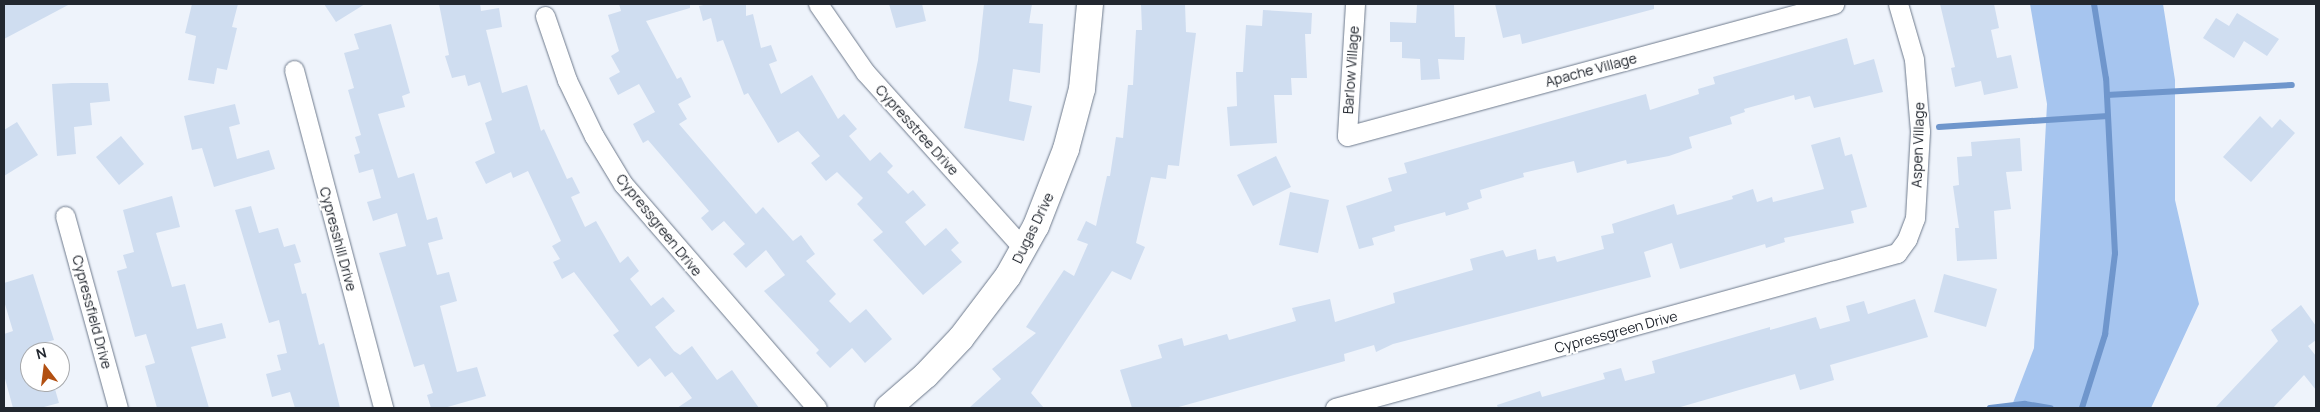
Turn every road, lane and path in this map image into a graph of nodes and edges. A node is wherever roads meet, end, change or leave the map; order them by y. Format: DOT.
graph roads {
  1 [pos="818,4"];
  2 [pos="1090,4"];
  3 [pos="1356,4"];
  4 [pos="1834,4"];
  5 [pos="1898,4"];
  6 [pos="546,16"];
  7 [pos="294,70"];
  8 [pos="1347,136"];
  9 [pos="65,216"];
  10 [pos="1024,249"];
  11 [pos="1896,253"];
  12 [pos="118,408"];
  13 [pos="383,408"];
  14 [pos="817,408"];
  15 [pos="888,408"];
  16 [pos="1335,408"];
  1 -- 10 [label="street, Cypresstree Drive"];
  2 -- 10 [label="street, Dugas Drive"];
  3 -- 8 [label="street, Barlow Village"];
  4 -- 8 [label="street, Apache Village"];
  5 -- 11 [label="street, Aspen Village"];
  6 -- 14 [label="street, Cypressgreen Drive"];
  7 -- 13 [label="street, Cypresshill Drive"];
  9 -- 12 [label="street, Cypressfield Drive"];
  10 -- 15 [label="street, Dugas Drive"];
  11 -- 16 [label="street, Cypressgreen Drive"];
}
